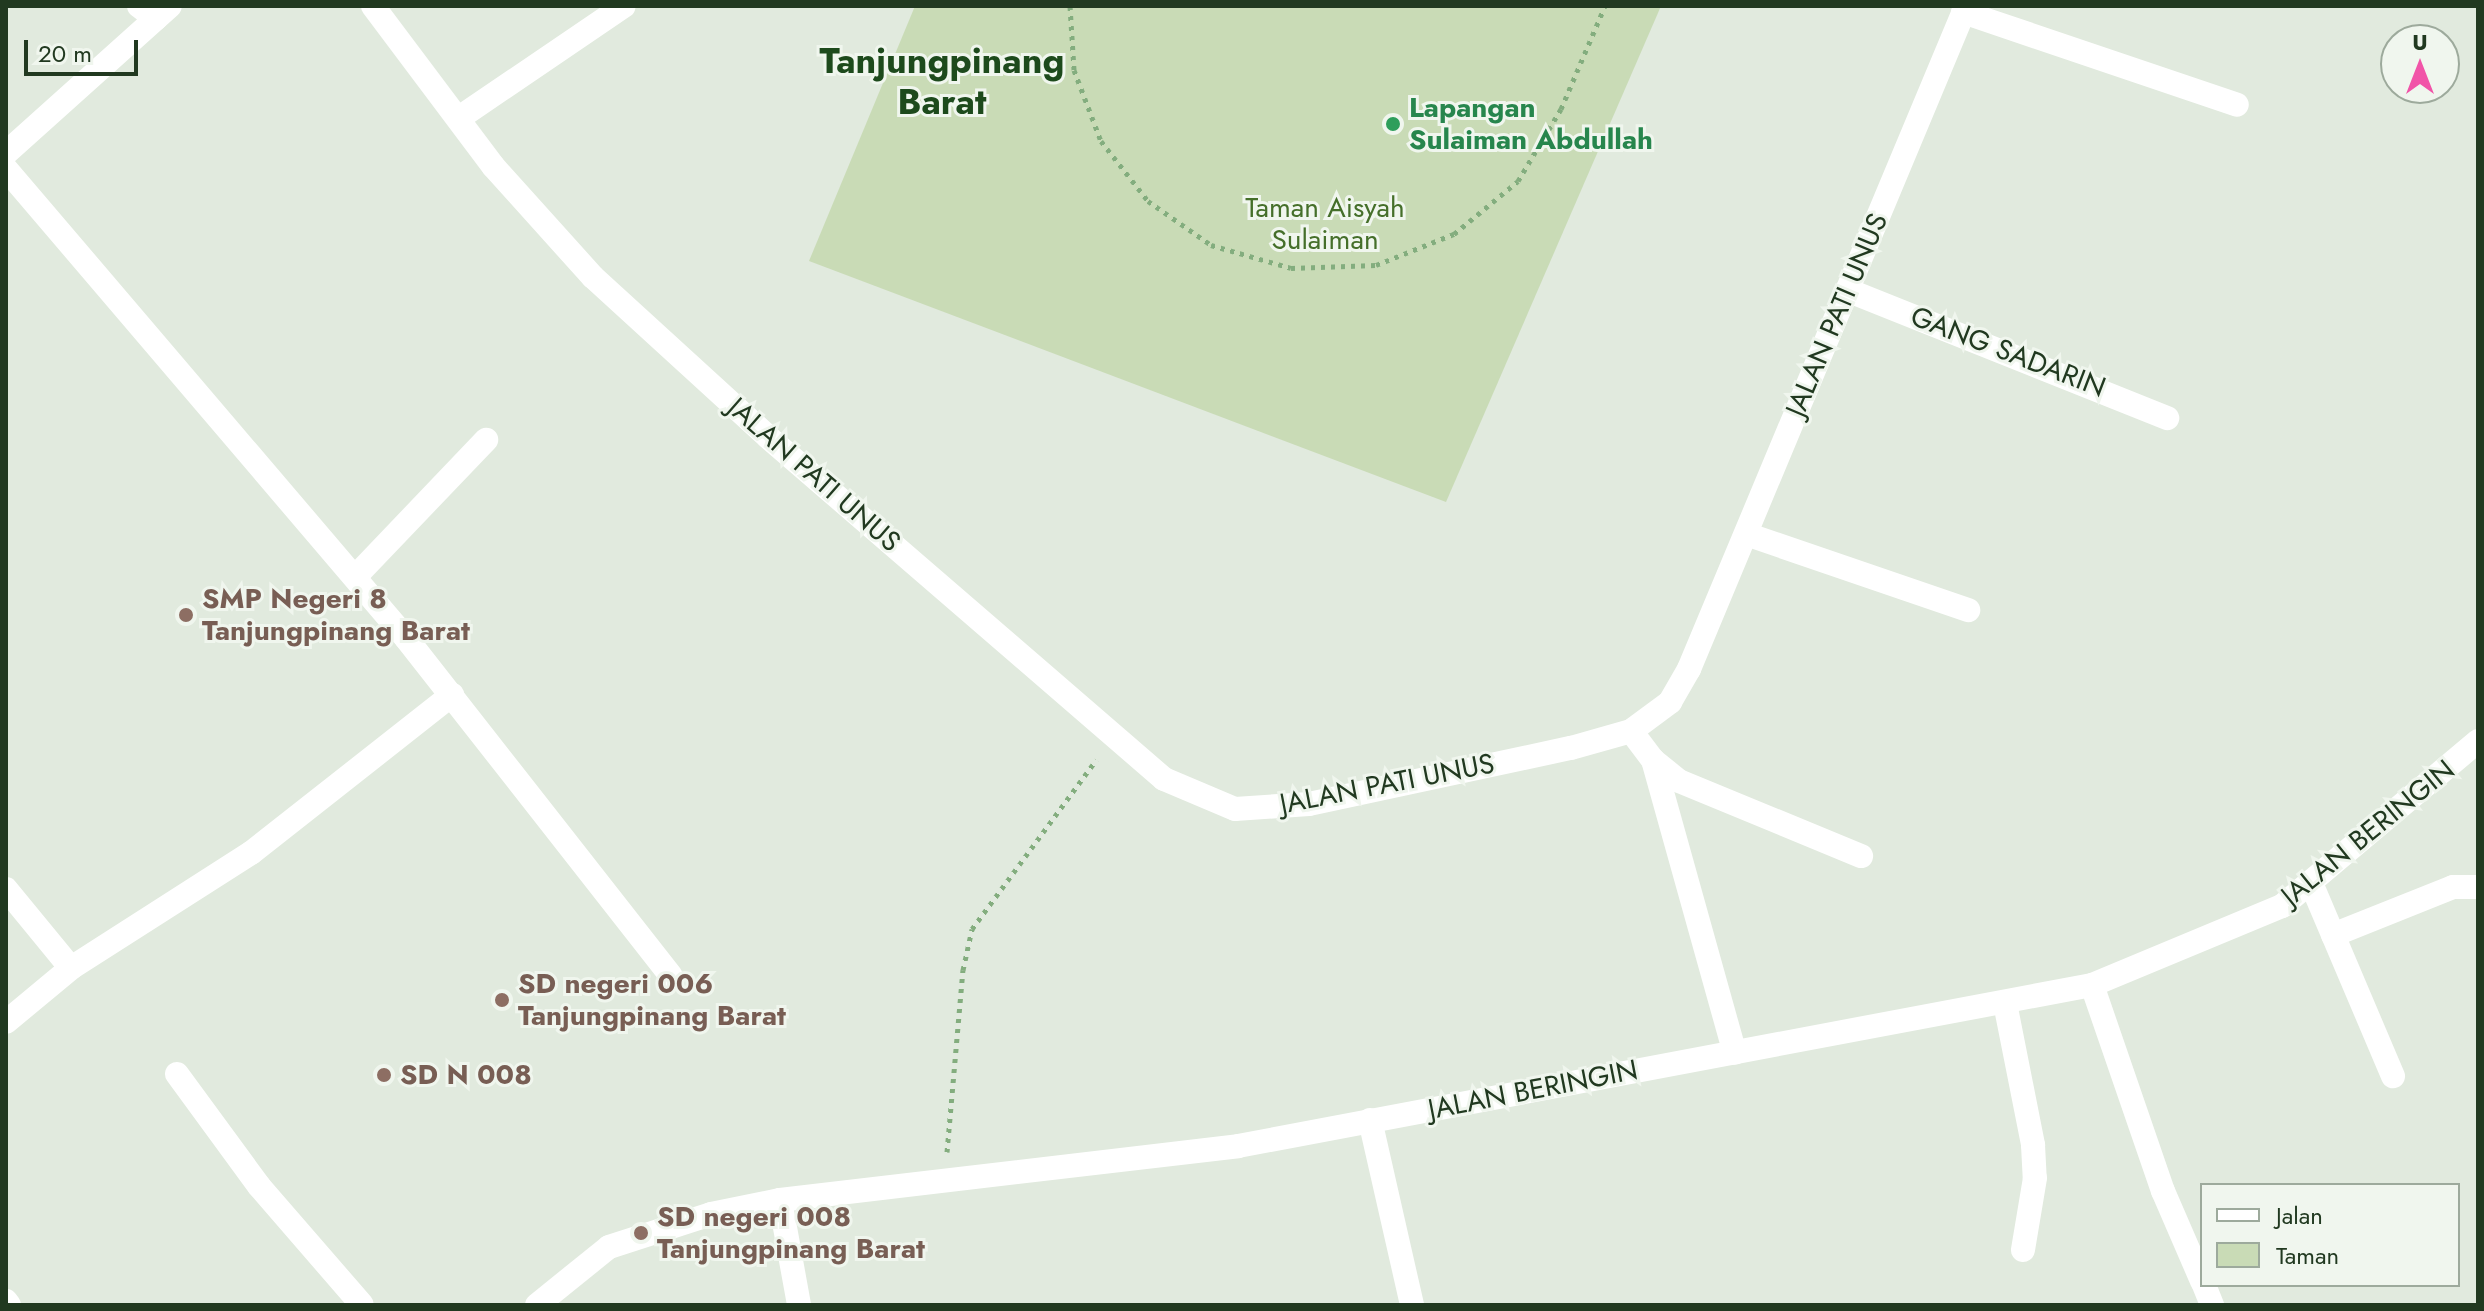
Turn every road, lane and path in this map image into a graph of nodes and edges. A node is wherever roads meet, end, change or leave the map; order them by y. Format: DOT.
graph roads {
  1 [pos="373,6"];
  2 [pos="624,6"];
  3 [pos="1070,6"];
  4 [pos="1605,6"];
  5 [pos="1964,9"];
  6 [pos="155,10"];
  7 [pos="2237,105"];
  8 [pos="459,118"];
  9 [pos="6,153"];
  10 [pos="6,169"];
  11 [pos="1847,290"];
  12 [pos="2167,418"];
  13 [pos="486,440"];
  14 [pos="1746,534"];
  15 [pos="355,577"];
  16 [pos="1968,610"];
  17 [pos="452,695"];
  18 [pos="1631,731"];
  19 [pos="1113,736"];
  20 [pos="2478,741"];
  21 [pos="1653,760"];
  22 [pos="1861,856"];
  23 [pos="2311,883"];
  24 [pos="2478,887"];
  25 [pos="6,889"];
  26 [pos="2333,935"];
  27 [pos="71,968"];
  28 [pos="671,976"];
  29 [pos="2092,985"];
  30 [pos="2005,1003"];
  31 [pos="6,1022"];
  32 [pos="1735,1053"];
  33 [pos="177,1074"];
  34 [pos="2393,1076"];
  35 [pos="1370,1120"];
  36 [pos="944,1181"];
  37 [pos="780,1200"];
  38 [pos="2023,1250"];
  39 [pos="2200,1276"];
  40 [pos="362,1305"];
  41 [pos="537,1305"];
  42 [pos="799,1305"];
  43 [pos="1412,1305"];
  1 -- 8 [label="street, JALAN PATI UNUS"];
  2 -- 8 [label="street"];
  3 -- 4 [label="path"];
  5 -- 7 [label="street"];
  5 -- 11 [label="street, JALAN PATI UNUS"];
  6 -- 9 [label="street"];
  8 -- 19 [label="street, JALAN PATI UNUS"];
  10 -- 15 [label="street"];
  11 -- 12 [label="street, GANG SADARIN"];
  11 -- 14 [label="street, JALAN PATI UNUS"];
  13 -- 15 [label="street"];
  14 -- 16 [label="street"];
  14 -- 18 [label="street, JALAN PATI UNUS"];
  15 -- 17 [label="street"];
  17 -- 27 [label="street"];
  17 -- 28 [label="street"];
  18 -- 19 [label="street, JALAN PATI UNUS"];
  18 -- 21 [label="street"];
  19 -- 36 [label="path"];
  20 -- 23 [label="street, JALAN BERINGIN"];
  21 -- 22 [label="street"];
  21 -- 32 [label="street"];
  23 -- 26 [label="street"];
  23 -- 29 [label="street, JALAN BERINGIN"];
  24 -- 26 [label="street"];
  25 -- 27 [label="street"];
  26 -- 34 [label="street"];
  27 -- 31 [label="street"];
  29 -- 30 [label="street, JALAN BERINGIN"];
  29 -- 39 [label="street"];
  30 -- 32 [label="street, JALAN BERINGIN"];
  30 -- 38 [label="street"];
  32 -- 35 [label="street, JALAN BERINGIN"];
  33 -- 40 [label="street"];
  35 -- 36 [label="street, JALAN BERINGIN"];
  35 -- 43 [label="street"];
  36 -- 37 [label="street, JALAN BERINGIN"];
  37 -- 41 [label="street, JALAN BERINGIN"];
  37 -- 42 [label="street"];
}
